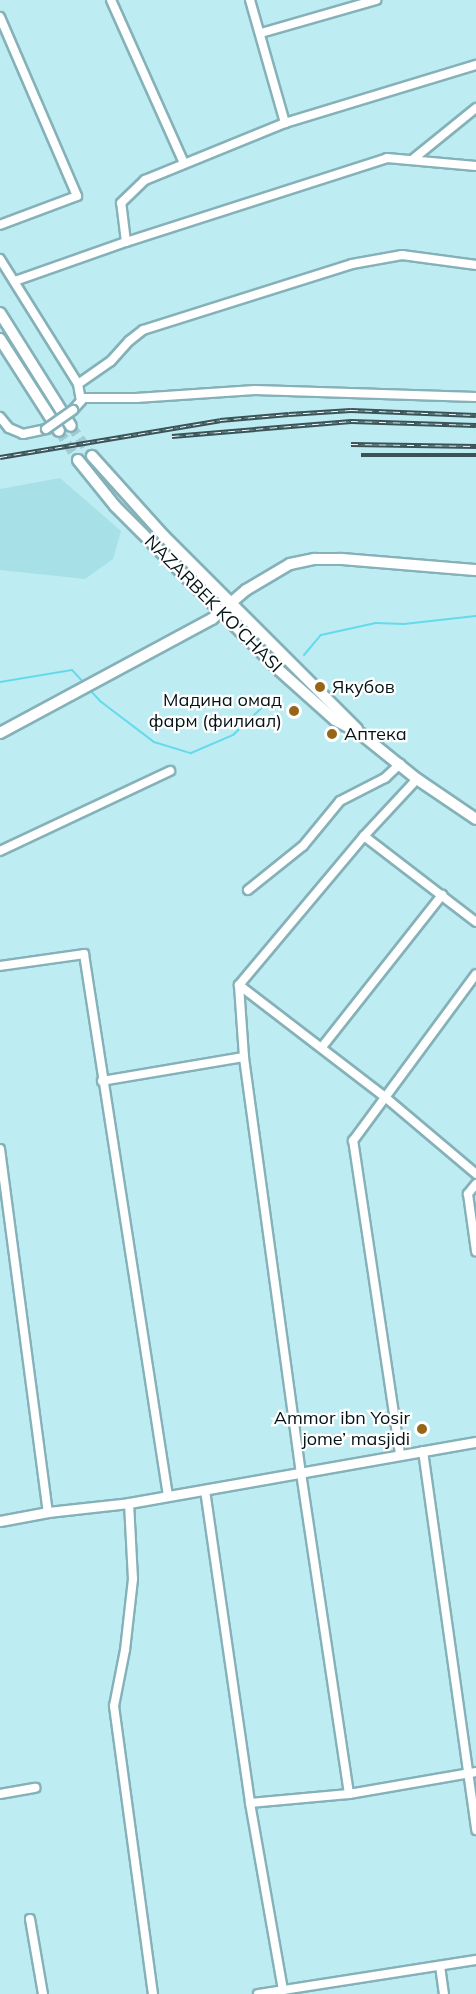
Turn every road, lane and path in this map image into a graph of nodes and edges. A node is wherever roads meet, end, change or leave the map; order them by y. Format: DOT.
graph roads {
  1 [pos="111,0"];
  2 [pos="250,0"];
  3 [pos="376,0"];
  4 [pos="0,17"];
  5 [pos="261,33"];
  6 [pos="476,65"];
  7 [pos="476,108"];
  8 [pos="285,123"];
  9 [pos="413,159"];
  10 [pos="184,163"];
  11 [pos="476,166"];
  12 [pos="0,225"];
  13 [pos="126,242"];
  14 [pos="0,260"];
  15 [pos="476,265"];
  16 [pos="15,281"];
  17 [pos="0,313"];
  18 [pos="0,339"];
  19 [pos="78,384"];
  20 [pos="476,397"];
  21 [pos="82,398"];
  22 [pos="0,417"];
  23 [pos="71,426"];
  24 [pos="59,431"];
  25 [pos="92,456"];
  26 [pos="78,459"];
  27 [pos="476,570"];
  28 [pos="230,604"];
  29 [pos="221,613"];
  30 [pos="0,733"];
  31 [pos="361,734"];
  32 [pos="400,764"];
  33 [pos="170,771"];
  34 [pos="417,779"];
  35 [pos="476,819"];
  36 [pos="364,836"];
  37 [pos="0,851"];
  38 [pos="248,890"];
  39 [pos="442,895"];
  40 [pos="476,922"];
  41 [pos="0,966"];
  42 [pos="476,974"];
  43 [pos="239,985"];
  44 [pos="322,1047"];
  45 [pos="244,1057"];
  46 [pos="102,1081"];
  47 [pos="385,1096"];
  48 [pos="0,1149"];
  49 [pos="476,1174"];
  50 [pos="476,1184"];
  51 [pos="476,1251"];
  52 [pos="476,1442"];
  53 [pos="423,1451"];
  54 [pos="400,1454"];
  55 [pos="301,1474"];
  56 [pos="205,1490"];
  57 [pos="168,1496"];
  58 [pos="129,1503"];
  59 [pos="48,1512"];
  60 [pos="0,1521"];
  61 [pos="476,1772"];
  62 [pos="467,1773"];
  63 [pos="36,1788"];
  64 [pos="0,1794"];
  65 [pos="349,1794"];
  66 [pos="250,1803"];
  67 [pos="476,1830"];
  68 [pos="30,1919"];
  69 [pos="476,1960"];
  70 [pos="440,1966"];
  71 [pos="324,1985"];
  72 [pos="283,1990"];
  73 [pos="43,1994"];
  74 [pos="153,1994"];
  75 [pos="258,1994"];
  76 [pos="325,1994"];
  77 [pos="444,1994"];
  1 -- 10 [label="street"];
  2 -- 5 [label="street"];
  3 -- 5 [label="street"];
  4 -- 12 [label="street"];
  5 -- 8 [label="street"];
  6 -- 8 [label="street"];
  7 -- 9 [label="street"];
  8 -- 10 [label="street"];
  9 -- 11 [label="street"];
  9 -- 13 [label="street"];
  10 -- 13 [label="street"];
  13 -- 16 [label="street"];
  14 -- 16 [label="street"];
  15 -- 19 [label="street"];
  16 -- 19 [label="street"];
  17 -- 23 [label="main road"];
  18 -- 24 [label="main road"];
  19 -- 21 [label="street"];
  20 -- 21 [label="street"];
  21 -- 22 [label="street, bridge"];
  25 -- 28 [label="main road, NAZARBEK KO'CHASI"];
  26 -- 29 [label="main road, NAZARBEK KO'CHASI"];
  27 -- 28 [label="main road"];
  28 -- 29 [label="main road"];
  28 -- 31 [label="main road, NAZARBEK KO'CHASI"];
  29 -- 30 [label="main road"];
  29 -- 31 [label="main road, NAZARBEK KO'CHASI"];
  31 -- 32 [label="main road, NAZARBEK KO'CHASI"];
  32 -- 34 [label="main road, NAZARBEK KO'CHASI"];
  32 -- 38 [label="street"];
  33 -- 37 [label="street"];
  34 -- 35 [label="main road, NAZARBEK KO'CHASI"];
  34 -- 36 [label="street"];
  36 -- 39 [label="street"];
  36 -- 43 [label="street"];
  39 -- 40 [label="street"];
  39 -- 44 [label="street"];
  41 -- 46 [label="street"];
  42 -- 47 [label="street"];
  43 -- 44 [label="street"];
  43 -- 45 [label="street"];
  44 -- 47 [label="street"];
  45 -- 46 [label="street"];
  45 -- 55 [label="street"];
  46 -- 57 [label="street"];
  47 -- 49 [label="street"];
  47 -- 54 [label="street"];
  48 -- 59 [label="street"];
  50 -- 51 [label="street"];
  52 -- 53 [label="street"];
  53 -- 54 [label="street"];
  53 -- 62 [label="street"];
  54 -- 55 [label="street"];
  55 -- 56 [label="street"];
  55 -- 65 [label="street"];
  56 -- 57 [label="street"];
  56 -- 66 [label="street"];
  57 -- 58 [label="street"];
  58 -- 59 [label="street"];
  58 -- 74 [label="street"];
  59 -- 60 [label="street"];
  61 -- 62 [label="street"];
  62 -- 65 [label="street"];
  62 -- 67 [label="street"];
  63 -- 64 [label="street"];
  65 -- 66 [label="street"];
  66 -- 72 [label="street"];
  68 -- 73 [label="street"];
  69 -- 70 [label="street"];
  70 -- 71 [label="street"];
  70 -- 77 [label="street"];
  71 -- 72 [label="street"];
  71 -- 76 [label="street"];
  72 -- 75 [label="street"];
}
